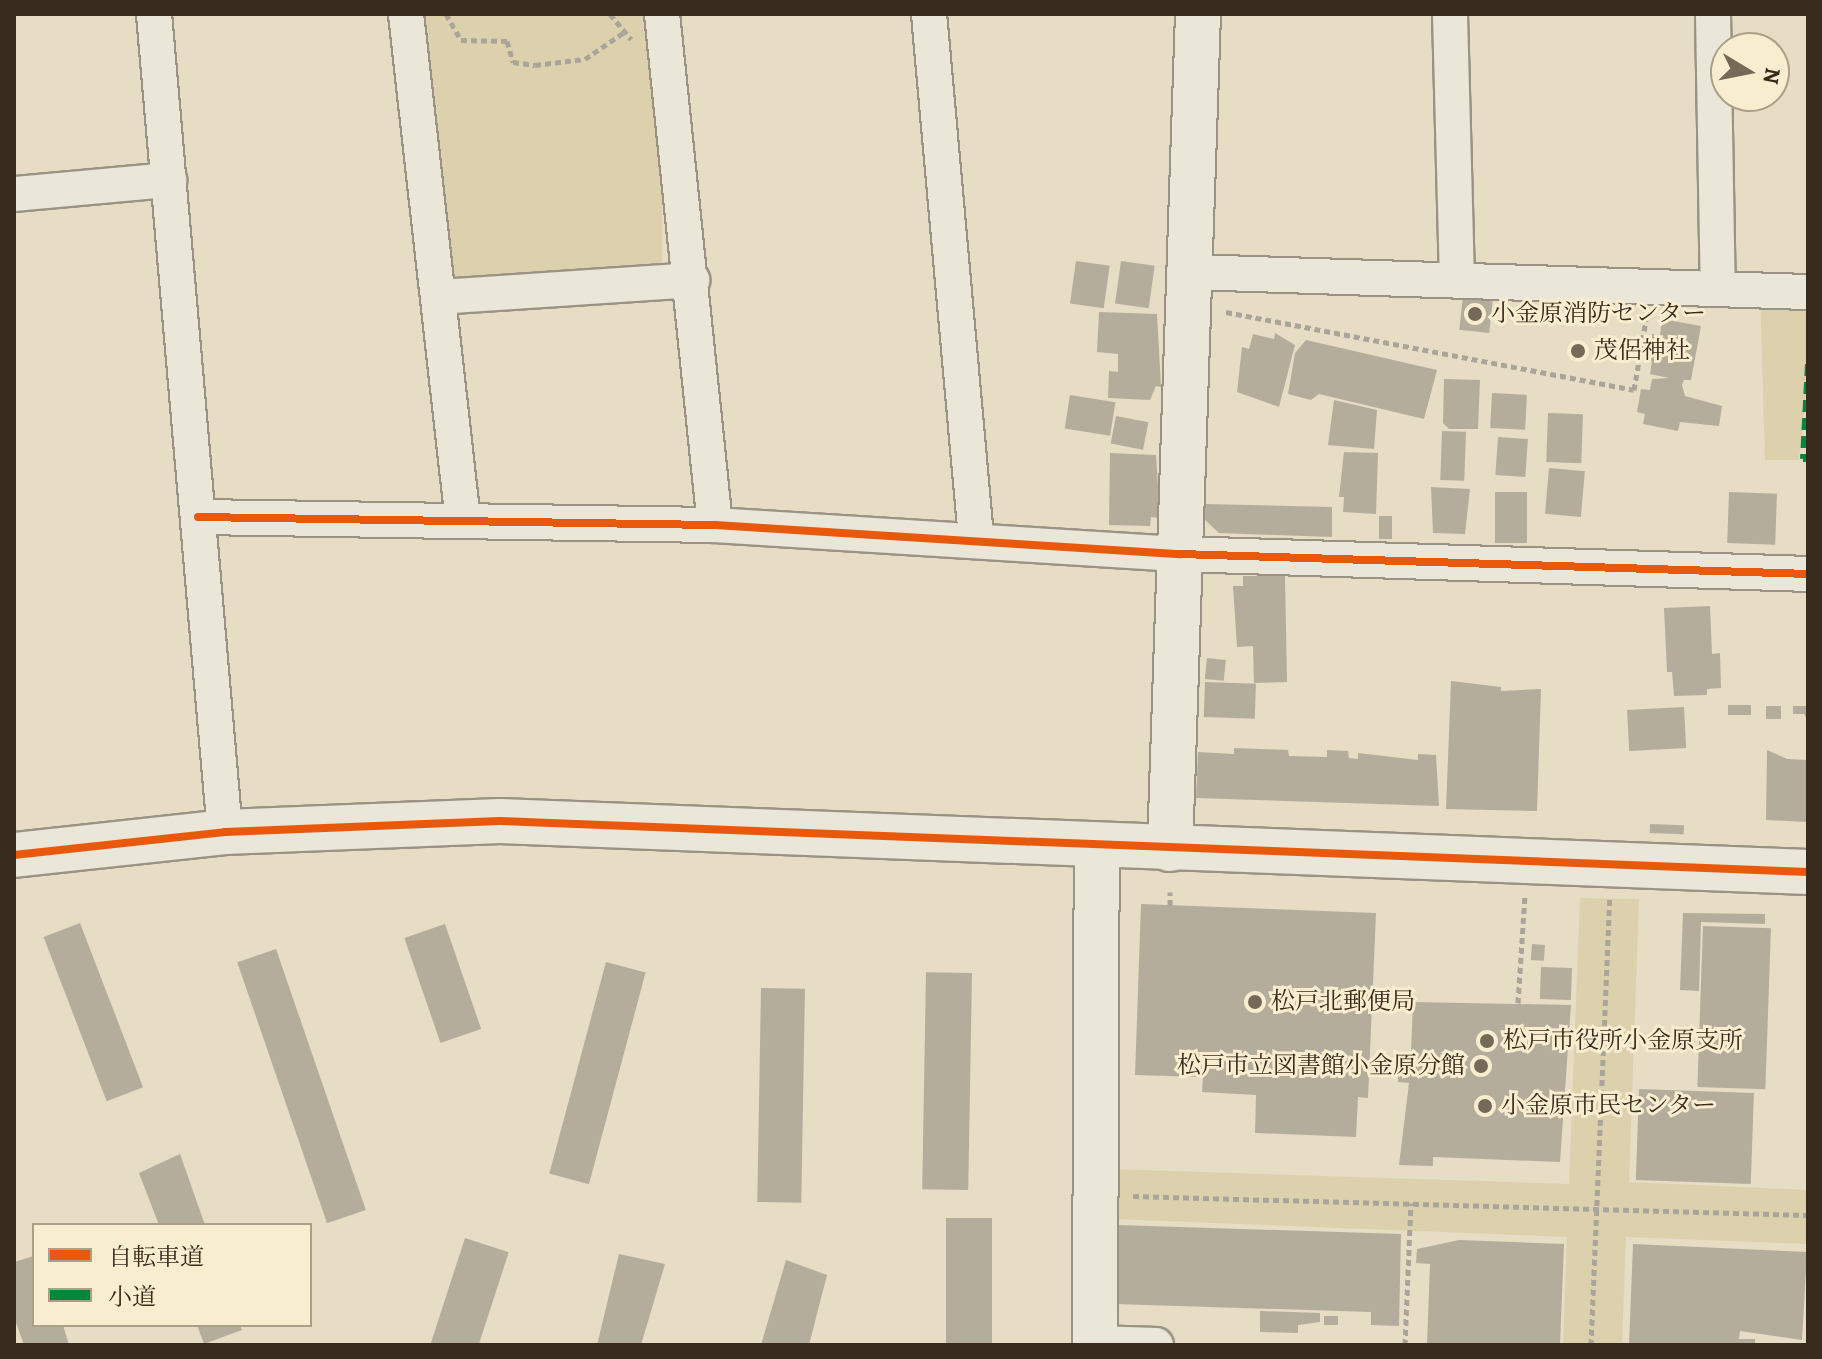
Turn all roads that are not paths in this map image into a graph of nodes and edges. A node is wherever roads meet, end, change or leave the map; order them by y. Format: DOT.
graph roads {
  1 [pos="154,14"];
  2 [pos="406,14"];
  3 [pos="662,14"];
  4 [pos="929,14"];
  5 [pos="1198,14"];
  6 [pos="1450,14"];
  7 [pos="1713,14"];
  8 [pos="169,180"];
  9 [pos="14,194"];
  10 [pos="692,280"];
  11 [pos="1457,280"];
  12 [pos="1190,288"];
  13 [pos="1718,288"];
  14 [pos="1808,292"];
  15 [pos="439,297"];
  16 [pos="198,517"];
  17 [pos="463,521"];
  18 [pos="715,525"];
  19 [pos="976,538"];
  20 [pos="1180,554"];
  21 [pos="1808,574"];
  22 [pos="225,832"];
  23 [pos="1097,846"];
  24 [pos="1170,849"];
  25 [pos="14,855"];
  26 [pos="1808,872"];
  27 [pos="1095,1344"];
  28 [pos="1156,1345"];
  1 -- 8 [label="street"];
  2 -- 15 [label="street"];
  3 -- 10 [label="street"];
  4 -- 19 [label="street"];
  5 -- 12 [label="street"];
  6 -- 11 [label="street"];
  7 -- 13 [label="street"];
  8 -- 9 [label="street"];
  8 -- 16 [label="street"];
  10 -- 15 [label="street"];
  10 -- 18 [label="street"];
  11 -- 12 [label="street"];
  11 -- 13 [label="street"];
  12 -- 20 [label="street"];
  13 -- 14 [label="street"];
  15 -- 17 [label="street"];
  16 -- 17 [label="street"];
  16 -- 22 [label="street"];
  17 -- 18 [label="street"];
  18 -- 19 [label="street"];
  19 -- 20 [label="street"];
  20 -- 21 [label="street"];
  20 -- 24 [label="street"];
  22 -- 23 [label="street"];
  22 -- 25 [label="street"];
  23 -- 24 [label="street"];
  23 -- 27 [label="street"];
  24 -- 26 [label="street"];
  27 -- 28 [label="street"];
}
